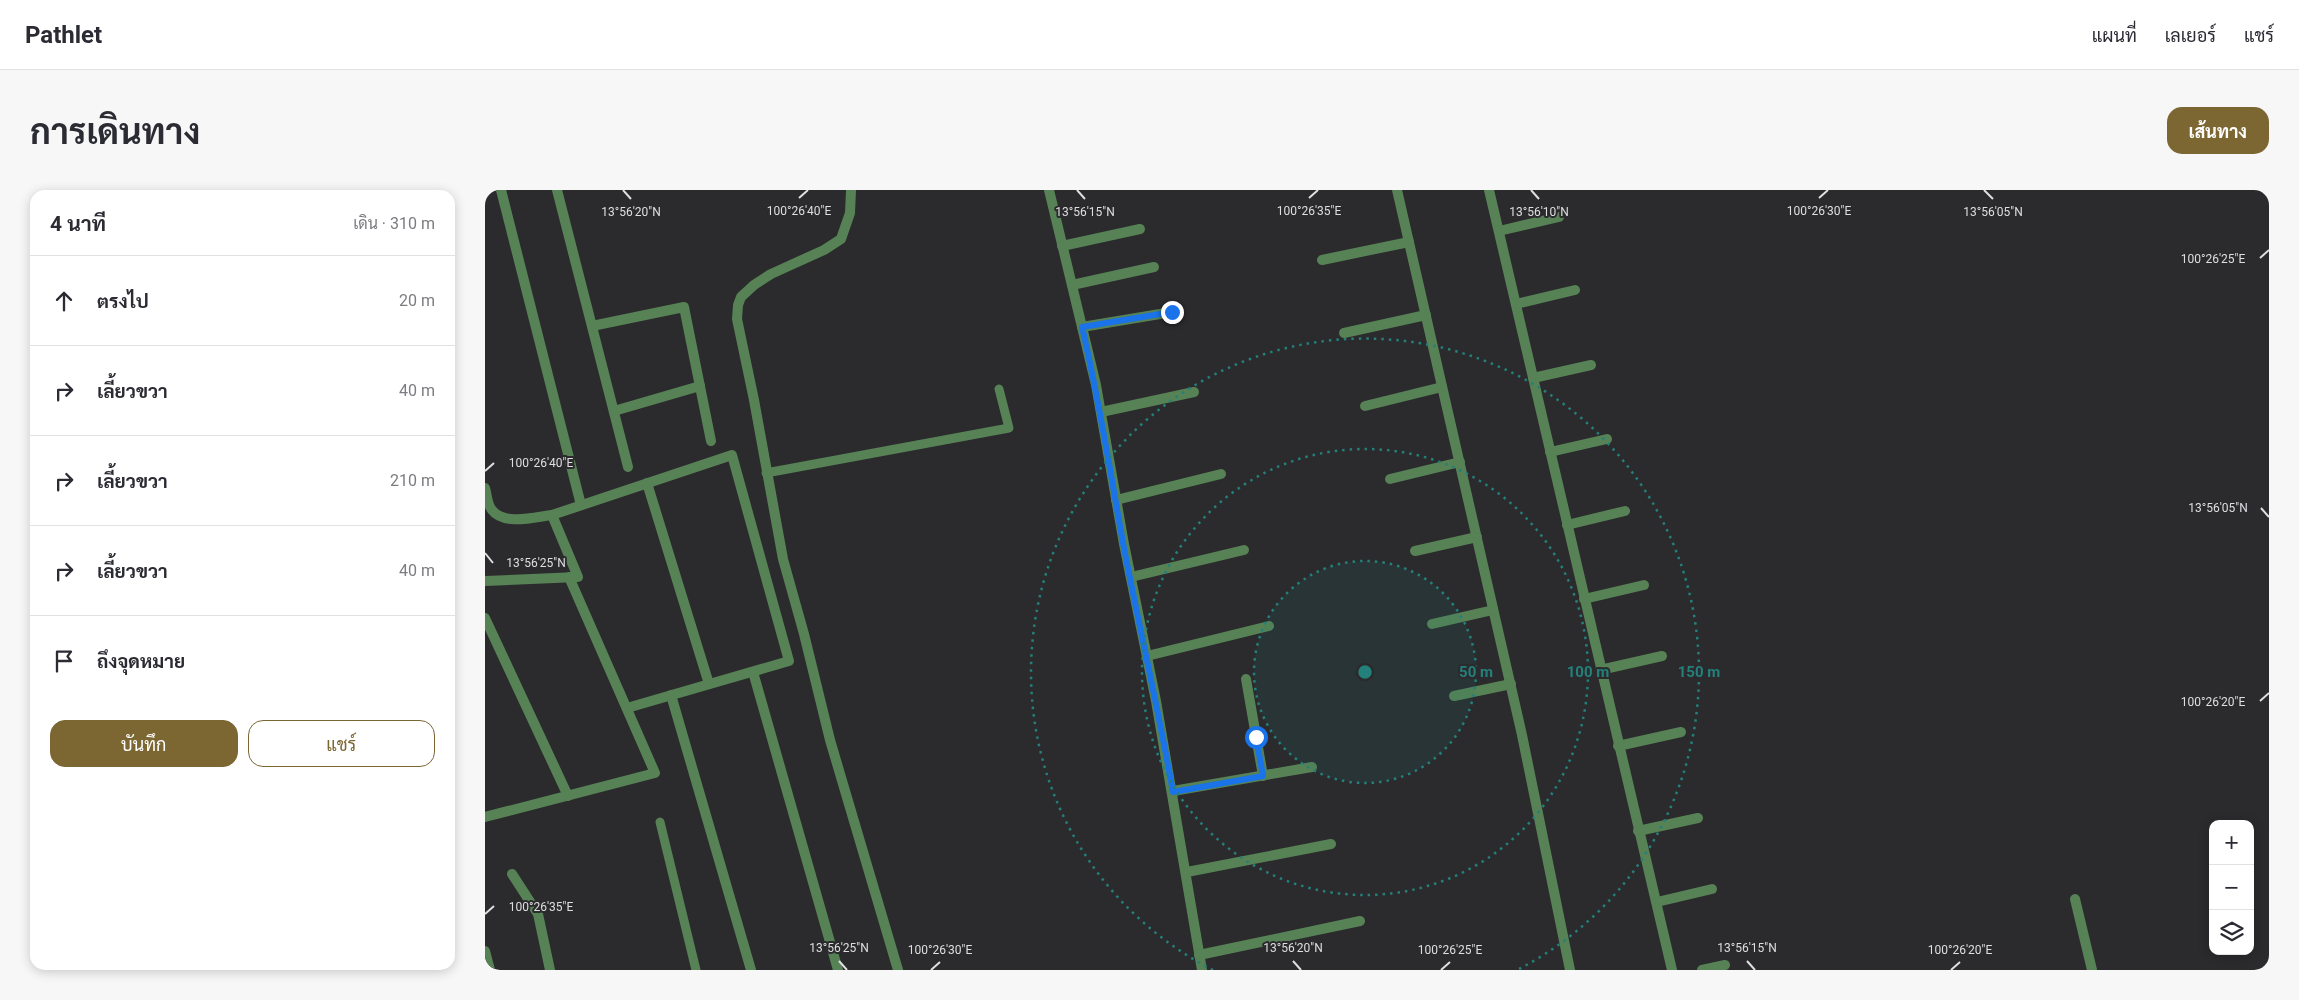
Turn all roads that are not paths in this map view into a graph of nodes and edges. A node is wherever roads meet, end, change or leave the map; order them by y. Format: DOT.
graph roads {
  1 [pos="501,190"];
  2 [pos="557,190"];
  3 [pos="851,190"];
  4 [pos="1049,190"];
  5 [pos="1397,190"];
  6 [pos="1489,190"];
  7 [pos="1559,217"];
  8 [pos="1140,229"];
  9 [pos="1499,231"];
  10 [pos="1409,242"];
  11 [pos="1062,246"];
  12 [pos="1322,260"];
  13 [pos="1154,267"];
  14 [pos="1071,285"];
  15 [pos="1575,290"];
  16 [pos="1516,304"];
  17 [pos="1172,312"];
  18 [pos="1426,315"];
  19 [pos="592,326"];
  20 [pos="1082,327"];
  21 [pos="1344,333"];
  22 [pos="1591,365"];
  23 [pos="1533,378"];
  24 [pos="700,386"];
  25 [pos="1442,387"];
  26 [pos="999,389"];
  27 [pos="1194,392"];
  28 [pos="1365,406"];
  29 [pos="614,411"];
  30 [pos="1101,412"];
  31 [pos="1607,439"];
  32 [pos="711,441"];
  33 [pos="1550,452"];
  34 [pos="1459,462"];
  35 [pos="628,467"];
  36 [pos="766,472"];
  37 [pos="1221,474"];
  38 [pos="1390,479"];
  39 [pos="647,483"];
  40 [pos="485,488"];
  41 [pos="1116,500"];
  42 [pos="581,506"];
  43 [pos="1625,511"];
  44 [pos="552,515"];
  45 [pos="1567,525"];
  46 [pos="1477,537"];
  47 [pos="1245,550"];
  48 [pos="1415,551"];
  49 [pos="569,577"];
  50 [pos="1131,577"];
  51 [pos="485,581"];
  52 [pos="1644,585"];
  53 [pos="1584,599"];
  54 [pos="1493,610"];
  55 [pos="485,618"];
  56 [pos="1432,624"];
  57 [pos="1269,626"];
  58 [pos="1147,656"];
  59 [pos="1662,656"];
  60 [pos="1600,670"];
  61 [pos="753,672"];
  62 [pos="1246,679"];
  63 [pos="709,684"];
  64 [pos="1511,684"];
  65 [pos="671,695"];
  66 [pos="1454,696"];
  67 [pos="627,708"];
  68 [pos="1681,732"];
  69 [pos="1618,746"];
  70 [pos="1312,767"];
  71 [pos="1263,776"];
  72 [pos="1173,792"];
  73 [pos="568,796"];
  74 [pos="485,817"];
  75 [pos="1698,818"];
  76 [pos="660,822"];
  77 [pos="1639,831"];
  78 [pos="1331,844"];
  79 [pos="1187,872"];
  80 [pos="513,874"];
  81 [pos="1712,889"];
  82 [pos="2075,899"];
  83 [pos="1657,902"];
  84 [pos="1360,921"];
  85 [pos="485,951"];
  86 [pos="1199,955"];
  87 [pos="1725,965"];
  88 [pos="490,970"];
  89 [pos="550,970"];
  90 [pos="696,970"];
  91 [pos="751,970"];
  92 [pos="838,970"];
  93 [pos="898,970"];
  94 [pos="1202,970"];
  95 [pos="1570,970"];
  96 [pos="1672,970"];
  97 [pos="1702,970"];
  98 [pos="2092,970"];
  1 -- 42 [label="street"];
  2 -- 19 [label="street"];
  3 -- 36 [label="street"];
  4 -- 11 [label="street"];
  5 -- 10 [label="street"];
  6 -- 9 [label="street"];
  7 -- 9 [label="street"];
  8 -- 11 [label="street"];
  9 -- 16 [label="street"];
  10 -- 12 [label="street"];
  10 -- 18 [label="street"];
  11 -- 14 [label="street"];
  13 -- 14 [label="street"];
  14 -- 20 [label="street"];
  15 -- 16 [label="street"];
  16 -- 23 [label="street"];
  17 -- 20 [label="street"];
  18 -- 21 [label="street"];
  18 -- 25 [label="street"];
  19 -- 24 [label="street"];
  19 -- 29 [label="street"];
  20 -- 30 [label="street"];
  22 -- 23 [label="street"];
  23 -- 33 [label="street"];
  24 -- 29 [label="street"];
  24 -- 32 [label="street"];
  25 -- 28 [label="street"];
  25 -- 34 [label="street"];
  26 -- 36 [label="lane"];
  27 -- 30 [label="street"];
  29 -- 35 [label="street"];
  30 -- 41 [label="street"];
  31 -- 33 [label="street"];
  33 -- 45 [label="street"];
  34 -- 38 [label="street"];
  34 -- 46 [label="street"];
  36 -- 93 [label="street"];
  37 -- 41 [label="street"];
  39 -- 42 [label="street"];
  39 -- 61 [label="street"];
  39 -- 63 [label="street"];
  40 -- 44 [label="street"];
  41 -- 50 [label="street"];
  42 -- 44 [label="street"];
  43 -- 45 [label="street"];
  44 -- 49 [label="street"];
  45 -- 53 [label="street"];
  46 -- 48 [label="street"];
  46 -- 54 [label="street"];
  47 -- 50 [label="street"];
  49 -- 51 [label="street"];
  49 -- 67 [label="street"];
  50 -- 58 [label="street"];
  52 -- 53 [label="street"];
  53 -- 60 [label="street"];
  54 -- 56 [label="street"];
  54 -- 64 [label="street"];
  55 -- 73 [label="street"];
  57 -- 58 [label="street"];
  58 -- 72 [label="street"];
  59 -- 60 [label="street"];
  60 -- 69 [label="street"];
  61 -- 63 [label="street"];
  61 -- 92 [label="street"];
  62 -- 71 [label="street"];
  63 -- 65 [label="street"];
  64 -- 66 [label="street"];
  64 -- 95 [label="street"];
  65 -- 67 [label="street"];
  65 -- 91 [label="street"];
  67 -- 73 [label="street"];
  68 -- 69 [label="street"];
  69 -- 77 [label="street"];
  70 -- 71 [label="street"];
  71 -- 72 [label="street"];
  72 -- 79 [label="street"];
  73 -- 74 [label="street"];
  75 -- 77 [label="street"];
  76 -- 90 [label="lane"];
  77 -- 83 [label="street"];
  78 -- 79 [label="street"];
  79 -- 86 [label="street"];
  80 -- 89 [label="street"];
  81 -- 83 [label="street"];
  82 -- 98 [label="street"];
  83 -- 96 [label="street"];
  84 -- 86 [label="street"];
  85 -- 88 [label="street"];
  86 -- 94 [label="street"];
  87 -- 97 [label="street"];
}
